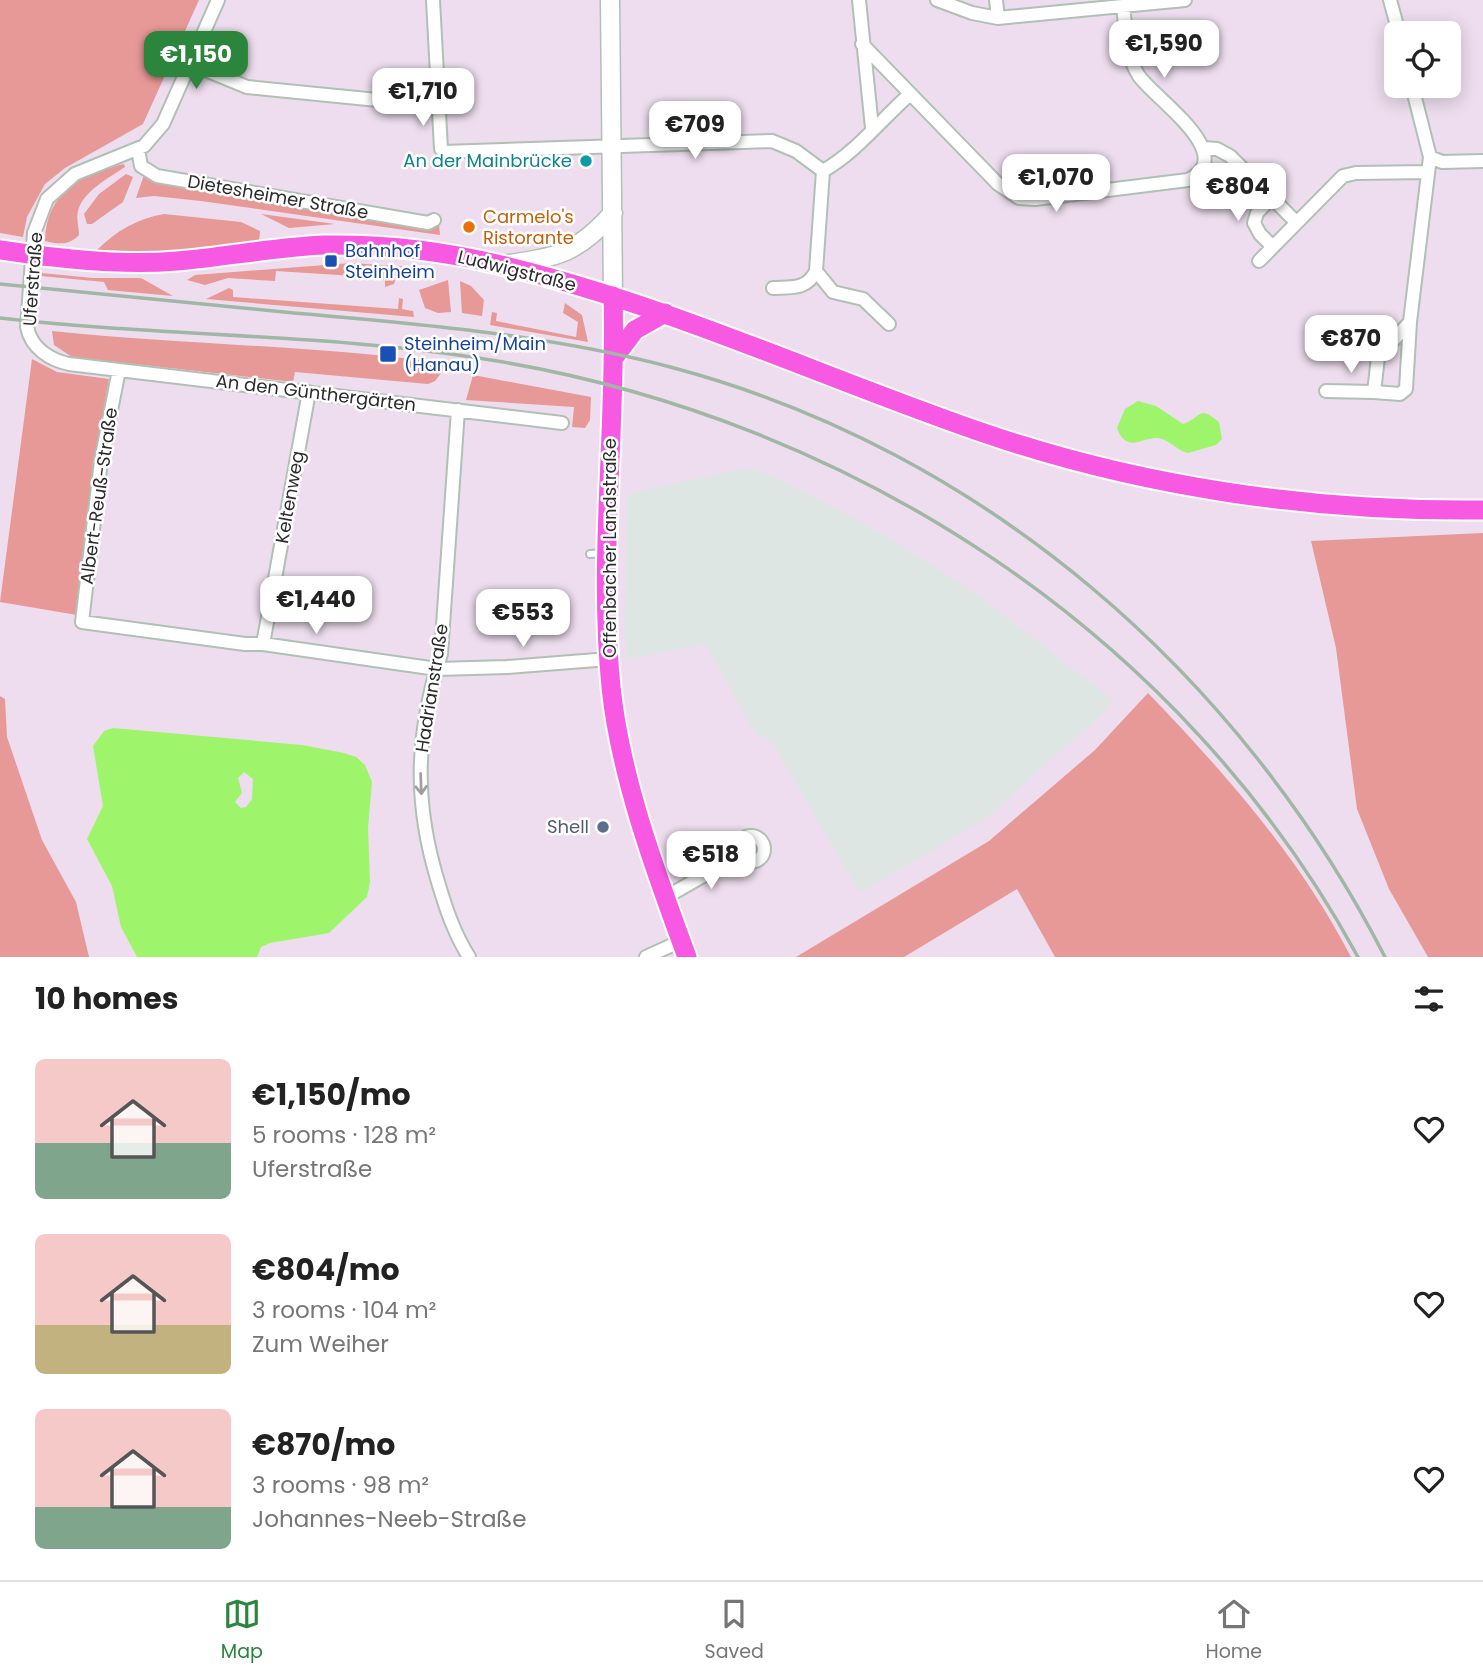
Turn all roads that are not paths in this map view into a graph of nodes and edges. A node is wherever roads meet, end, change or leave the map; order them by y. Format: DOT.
graph roads {
  1 [pos="218,0"];
  2 [pos="433,0"];
  3 [pos="610,0"];
  4 [pos="859,0"];
  5 [pos="937,0"];
  6 [pos="996,0"];
  7 [pos="1183,0"];
  8 [pos="1390,0"];
  9 [pos="1123,6"];
  10 [pos="998,18"];
  11 [pos="1396,21"];
  12 [pos="862,44"];
  13 [pos="191,64"];
  14 [pos="910,94"];
  15 [pos="1415,98"];
  16 [pos="438,106"];
  17 [pos="872,128"];
  18 [pos="613,148"];
  19 [pos="1204,148"];
  20 [pos="138,149"];
  21 [pos="1430,156"];
  22 [pos="1483,161"];
  23 [pos="823,171"];
  24 [pos="1428,172"];
  25 [pos="1272,198"];
  26 [pos="613,213"];
  27 [pos="434,220"];
  28 [pos="1296,222"];
  29 [pos="1273,247"];
  30 [pos="0,250"];
  31 [pos="1259,261"];
  32 [pos="503,265"];
  33 [pos="816,271"];
  34 [pos="773,288"];
  35 [pos="613,296"];
  36 [pos="665,313"];
  37 [pos="1410,322"];
  38 [pos="889,324"];
  39 [pos="613,359"];
  40 [pos="69,364"];
  41 [pos="119,370"];
  42 [pos="1326,391"];
  43 [pos="309,392"];
  44 [pos="1374,393"];
  45 [pos="458,410"];
  46 [pos="562,423"];
  47 [pos="1483,510"];
  48 [pos="263,644"];
  49 [pos="609,659"];
  50 [pos="437,669"];
  51 [pos="740,855"];
  52 [pos="666,897"];
  53 [pos="684,949"];
  54 [pos="468,957"];
  55 [pos="646,957"];
  1 -- 13 [label="street, Uferstraße"];
  2 -- 16 [label="street"];
  3 -- 18 [label="main road"];
  4 -- 12 [label="street"];
  5 -- 10 [label="street"];
  6 -- 10 [label="street"];
  7 -- 9 [label="street"];
  8 -- 11 [label="street"];
  9 -- 10 [label="street"];
  9 -- 19 [label="street"];
  12 -- 14 [label="street"];
  12 -- 17 [label="street"];
  13 -- 16 [label="street"];
  13 -- 20 [label="street, Uferstraße"];
  14 -- 17 [label="street"];
  14 -- 19 [label="street"];
  15 -- 21 [label="street"];
  16 -- 18 [label="street"];
  17 -- 23 [label="street"];
  18 -- 23 [label="street"];
  18 -- 26 [label="main road"];
  19 -- 25 [label="street"];
  20 -- 27 [label="street, Dietesheimer Straße"];
  20 -- 40 [label="street, Uferstraße"];
  21 -- 22 [label="street"];
  21 -- 24 [label="street"];
  23 -- 33 [label="street"];
  24 -- 28 [label="street"];
  24 -- 37 [label="street"];
  25 -- 28 [label="street"];
  25 -- 29 [label="street"];
  26 -- 32 [label="main road"];
  26 -- 35 [label="main road"];
  28 -- 29 [label="street"];
  29 -- 31 [label="street"];
  30 -- 32 [label="main road, Ludwigstraße, bridge"];
  32 -- 35 [label="main road, Ludwigstraße"];
  33 -- 34 [label="street"];
  33 -- 38 [label="street"];
  35 -- 36 [label="main road, Ludwigstraße"];
  35 -- 39 [label="main road, Offenbacher Landstraße"];
  36 -- 39 [label="main road"];
  36 -- 47 [label="main road, Ludwigstraße"];
  37 -- 44 [label="street"];
  37 -- 44 [label="street"];
  39 -- 49 [label="main road, Offenbacher Landstraße"];
  40 -- 41 [label="street, An den Günthergärten"];
  41 -- 43 [label="street, An den Günthergärten"];
  41 -- 48 [label="street, Albert-Reuß-Straße"];
  42 -- 44 [label="street"];
  43 -- 45 [label="street, An den Günthergärten"];
  43 -- 48 [label="street, Keltenweg"];
  45 -- 46 [label="street, An den Günthergärten"];
  45 -- 50 [label="street, Hadrianstraße"];
  48 -- 50 [label="street"];
  49 -- 50 [label="street"];
  49 -- 52 [label="main road, Offenbacher Landstraße"];
  50 -- 54 [label="street, Hadrianstraße, one-way"];
  51 -- 52 [label="street"];
  52 -- 53 [label="main road, Offenbacher Landstraße"];
  53 -- 55 [label="street"];
}
